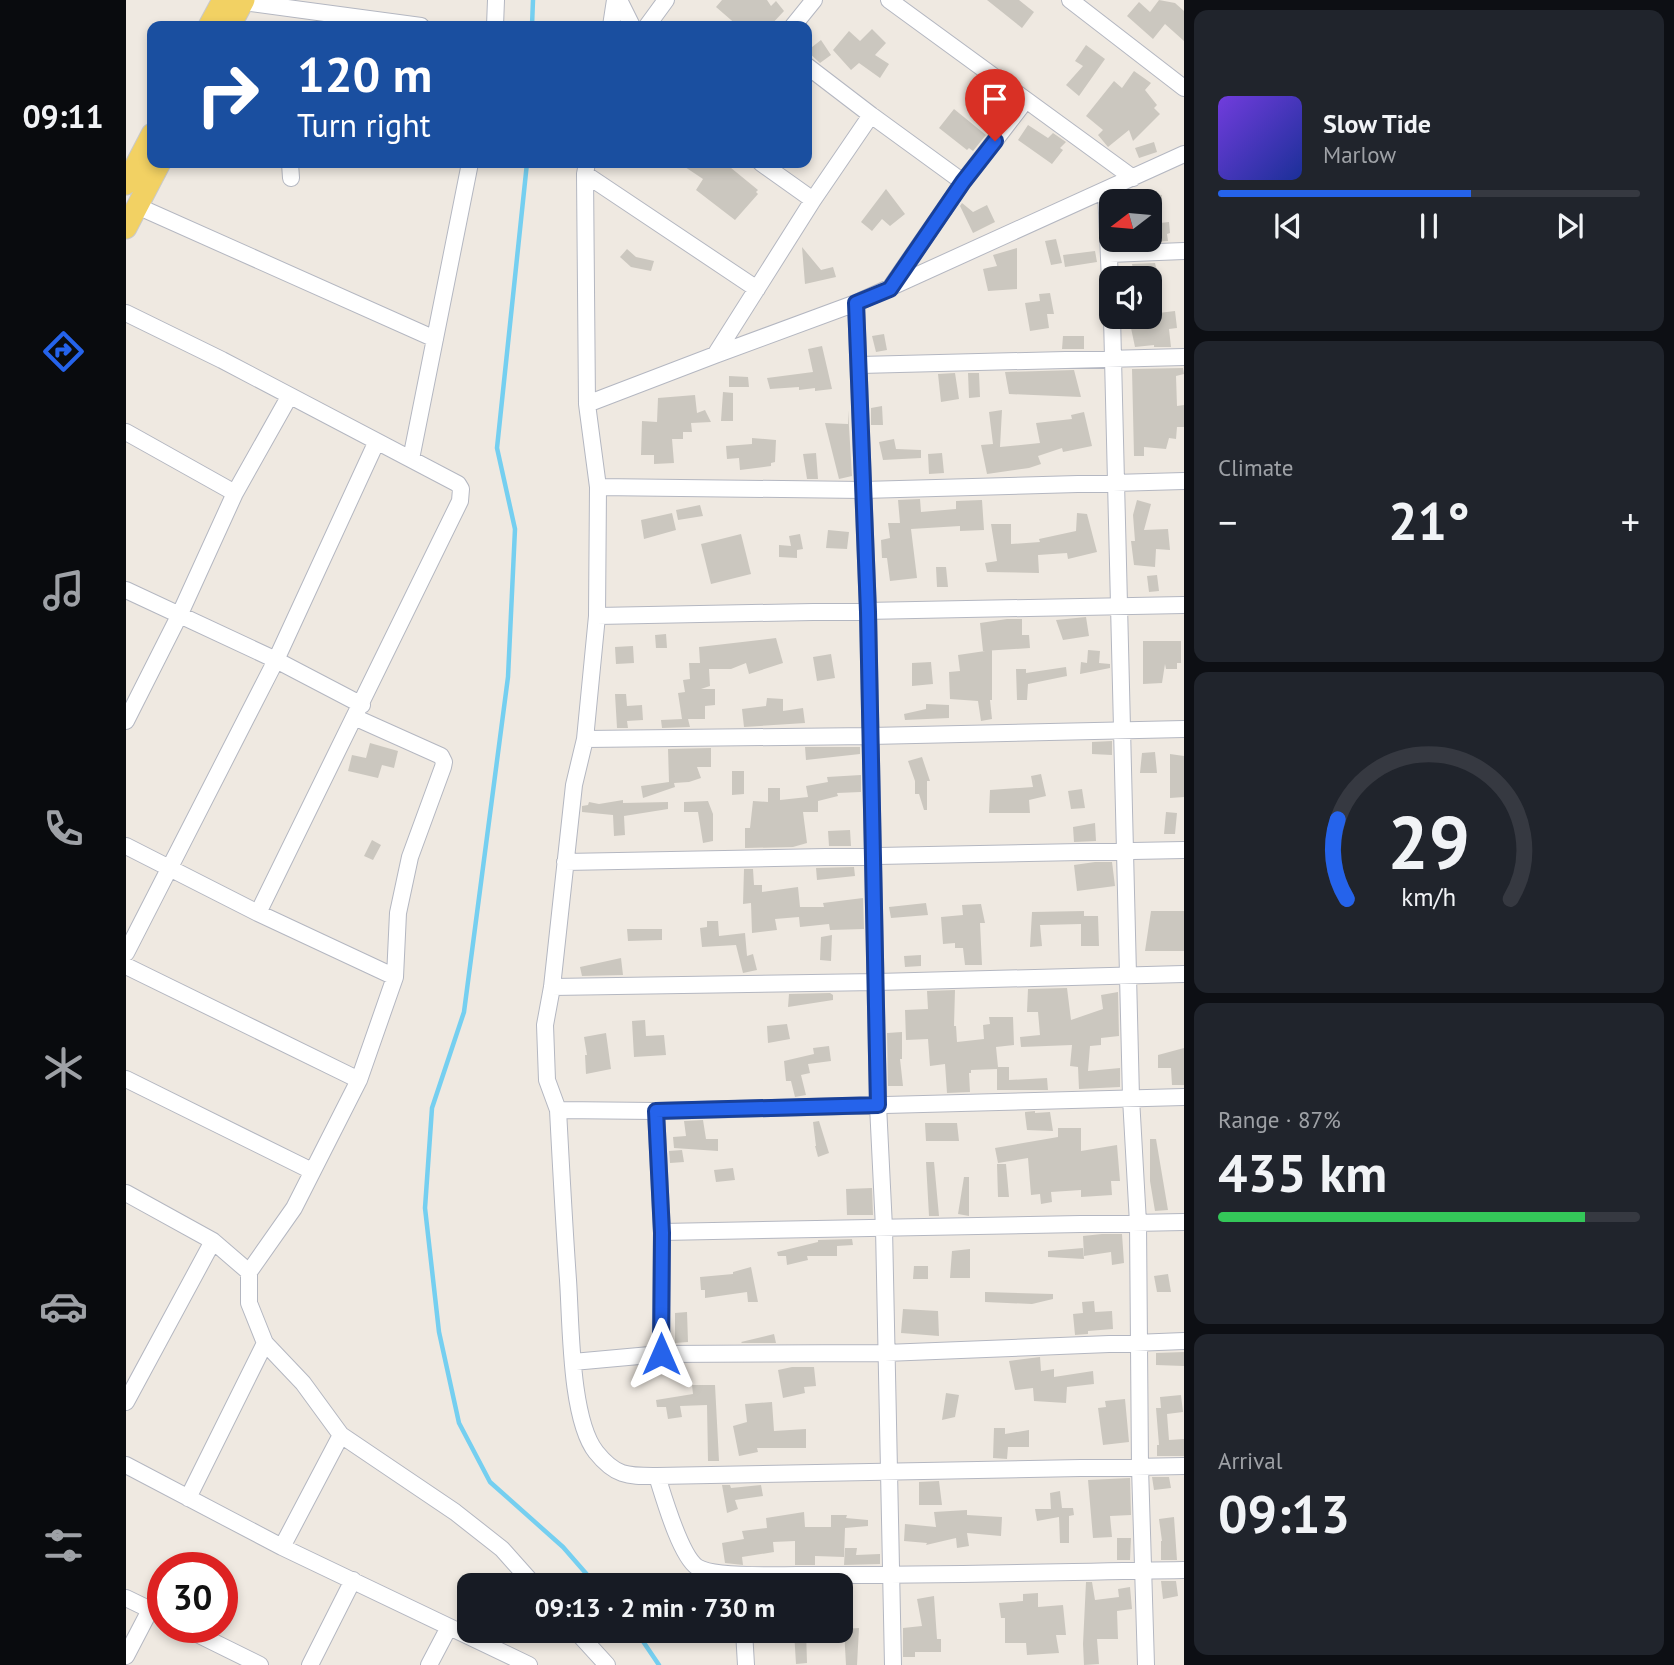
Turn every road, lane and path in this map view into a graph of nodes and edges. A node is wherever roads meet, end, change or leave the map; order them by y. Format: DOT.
graph roads {
  1 [pos="496,0"];
  2 [pos="617,0"];
  3 [pos="666,0"];
  4 [pos="814,0"];
  5 [pos="889,0"];
  6 [pos="1070,0"];
  7 [pos="229,1"];
  8 [pos="1088,5"];
  9 [pos="293,9"];
  10 [pos="213,21"];
  11 [pos="230,21"];
  12 [pos="292,21"];
  13 [pos="383,21"];
  14 [pos="495,21"];
  15 [pos="612,21"];
  16 [pos="629,21"];
  17 [pos="651,21"];
  18 [pos="797,21"];
  19 [pos="812,70"];
  20 [pos="1184,88"];
  21 [pos="1026,100"];
  22 [pos="871,115"];
  23 [pos="147,144"];
  24 [pos="1184,154"];
  25 [pos="157,168"];
  26 [pos="469,168"];
  27 [pos="768,168"];
  28 [pos="586,169"];
  29 [pos="1133,178"];
  30 [pos="963,182"];
  31 [pos="126,184"];
  32 [pos="1108,189"];
  33 [pos="1099,193"];
  34 [pos="814,201"];
  35 [pos="137,206"];
  36 [pos="126,228"];
  37 [pos="1184,251"];
  38 [pos="1109,254"];
  39 [pos="1109,266"];
  40 [pos="758,289"];
  41 [pos="890,289"];
  42 [pos="856,303"];
  43 [pos="126,313"];
  44 [pos="1113,329"];
  45 [pos="435,339"];
  46 [pos="715,355"];
  47 [pos="1184,357"];
  48 [pos="1114,358"];
  49 [pos="860,365"];
  50 [pos="289,397"];
  51 [pos="587,404"];
  52 [pos="126,432"];
  53 [pos="376,443"];
  54 [pos="411,459"];
  55 [pos="1184,481"];
  56 [pos="1114,483"];
  57 [pos="598,487"];
  58 [pos="863,490"];
  59 [pos="235,493"];
  60 [pos="126,590"];
  61 [pos="1184,605"];
  62 [pos="1120,607"];
  63 [pos="868,612"];
  64 [pos="179,615"];
  65 [pos="597,616"];
  66 [pos="276,660"];
  67 [pos="358,711"];
  68 [pos="126,721"];
  69 [pos="1122,729"];
  70 [pos="1184,729"];
  71 [pos="870,736"];
  72 [pos="585,739"];
  73 [pos="126,846"];
  74 [pos="1184,850"];
  75 [pos="1125,851"];
  76 [pos="874,858"];
  77 [pos="565,862"];
  78 [pos="170,867"];
  79 [pos="258,913"];
  80 [pos="126,953"];
  81 [pos="126,966"];
  82 [pos="1184,974"];
  83 [pos="1128,975"];
  84 [pos="396,977"];
  85 [pos="877,982"];
  86 [pos="552,987"];
  87 [pos="126,1079"];
  88 [pos="359,1080"];
  89 [pos="1184,1097"];
  90 [pos="1131,1098"];
  91 [pos="878,1105"];
  92 [pos="558,1110"];
  93 [pos="656,1111"];
  94 [pos="312,1171"];
  95 [pos="126,1193"];
  96 [pos="1184,1222"];
  97 [pos="1138,1223"];
  98 [pos="884,1228"];
  99 [pos="662,1233"];
  100 [pos="212,1241"];
  101 [pos="249,1272"];
  102 [pos="1184,1341"];
  103 [pos="265,1343"];
  104 [pos="1139,1343"];
  105 [pos="885,1353"];
  106 [pos="661,1354"];
  107 [pos="573,1362"];
  108 [pos="126,1402"];
  109 [pos="341,1435"];
  110 [pos="126,1465"];
  111 [pos="1184,1466"];
  112 [pos="1140,1467"];
  113 [pos="888,1474"];
  114 [pos="657,1476"];
  115 [pos="188,1498"];
  116 [pos="282,1547"];
  117 [pos="1144,1570"];
  118 [pos="1184,1570"];
  119 [pos="524,1573"];
  120 [pos="710,1573"];
  121 [pos="892,1576"];
  122 [pos="853,1577"];
  123 [pos="353,1580"];
  124 [pos="126,1598"];
  125 [pos="147,1608"];
  126 [pos="147,1627"];
  127 [pos="449,1628"];
  128 [pos="216,1643"];
  129 [pos="587,1643"];
  130 [pos="745,1643"];
  131 [pos="126,1656"];
  132 [pos="260,1665"];
  133 [pos="310,1665"];
  134 [pos="429,1665"];
  135 [pos="529,1665"];
  136 [pos="607,1665"];
  137 [pos="746,1665"];
  138 [pos="893,1665"];
  139 [pos="1146,1665"];
  1 -- 14 [label="street"];
  2 -- 15 [label="street"];
  2 -- 16 [label="street"];
  3 -- 17 [label="street"];
  4 -- 18 [label="street"];
  5 -- 21 [label="street"];
  6 -- 8 [label="street"];
  7 -- 9 [label="street"];
  7 -- 10 [label="main road"];
  7 -- 11 [label="main road"];
  8 -- 20 [label="street"];
  9 -- 12 [label="street"];
  9 -- 13 [label="street"];
  19 -- 22 [label="street"];
  21 -- 29 [label="street"];
  21 -- 30 [label="street"];
  22 -- 30 [label="street"];
  22 -- 34 [label="street"];
  23 -- 31 [label="main road"];
  24 -- 29 [label="street"];
  25 -- 35 [label="main road"];
  26 -- 45 [label="street"];
  27 -- 34 [label="street"];
  28 -- 40 [label="street"];
  28 -- 51 [label="street"];
  29 -- 32 [label="street"];
  30 -- 41 [label="street"];
  33 -- 41 [label="street"];
  34 -- 40 [label="street"];
  35 -- 36 [label="main road"];
  35 -- 45 [label="street"];
  37 -- 38 [label="street"];
  38 -- 39 [label="street"];
  40 -- 46 [label="street"];
  41 -- 42 [label="street"];
  42 -- 46 [label="street"];
  42 -- 49 [label="street"];
  43 -- 50 [label="street"];
  44 -- 48 [label="street"];
  45 -- 54 [label="street"];
  46 -- 51 [label="street"];
  47 -- 48 [label="street"];
  48 -- 49 [label="street"];
  48 -- 56 [label="street"];
  49 -- 58 [label="street"];
  50 -- 53 [label="street"];
  50 -- 59 [label="street"];
  51 -- 57 [label="street"];
  52 -- 59 [label="street"];
  53 -- 54 [label="street"];
  53 -- 66 [label="street"];
  54 -- 67 [label="street"];
  55 -- 56 [label="street"];
  56 -- 58 [label="street"];
  56 -- 62 [label="street"];
  57 -- 58 [label="street"];
  57 -- 65 [label="street"];
  58 -- 63 [label="street"];
  59 -- 64 [label="street"];
  60 -- 64 [label="street"];
  61 -- 62 [label="street"];
  62 -- 63 [label="street"];
  62 -- 69 [label="street"];
  63 -- 65 [label="street"];
  63 -- 71 [label="street"];
  64 -- 66 [label="street"];
  64 -- 68 [label="street"];
  65 -- 72 [label="street"];
  66 -- 67 [label="street"];
  66 -- 78 [label="street"];
  67 -- 79 [label="street"];
  67 -- 84 [label="street"];
  69 -- 70 [label="street"];
  69 -- 71 [label="street"];
  69 -- 75 [label="street"];
  71 -- 72 [label="street"];
  71 -- 76 [label="street"];
  72 -- 77 [label="street"];
  73 -- 78 [label="street"];
  74 -- 75 [label="street"];
  75 -- 76 [label="street"];
  75 -- 83 [label="street"];
  76 -- 77 [label="street"];
  76 -- 85 [label="street"];
  77 -- 86 [label="street"];
  78 -- 79 [label="street"];
  78 -- 80 [label="street"];
  79 -- 84 [label="street"];
  81 -- 88 [label="street"];
  82 -- 83 [label="street"];
  83 -- 85 [label="street"];
  83 -- 90 [label="street"];
  84 -- 88 [label="street"];
  85 -- 86 [label="street"];
  85 -- 91 [label="street"];
  86 -- 92 [label="street"];
  87 -- 94 [label="street"];
  88 -- 94 [label="street"];
  89 -- 90 [label="street"];
  90 -- 91 [label="street"];
  90 -- 97 [label="street"];
  91 -- 93 [label="street"];
  91 -- 98 [label="street"];
  92 -- 93 [label="street"];
  92 -- 107 [label="street"];
  93 -- 99 [label="street"];
  94 -- 101 [label="street"];
  95 -- 100 [label="street"];
  96 -- 97 [label="street"];
  97 -- 98 [label="street"];
  97 -- 104 [label="street"];
  98 -- 99 [label="street"];
  98 -- 105 [label="street"];
  99 -- 106 [label="street"];
  100 -- 101 [label="street"];
  100 -- 108 [label="street"];
  101 -- 103 [label="street"];
  102 -- 104 [label="street"];
  103 -- 109 [label="street"];
  103 -- 115 [label="street"];
  104 -- 105 [label="street"];
  104 -- 112 [label="street"];
  105 -- 106 [label="street"];
  105 -- 113 [label="street"];
  106 -- 107 [label="street"];
  107 -- 114 [label="street"];
  109 -- 116 [label="street"];
  109 -- 119 [label="street"];
  110 -- 115 [label="street"];
  111 -- 112 [label="street"];
  112 -- 113 [label="street"];
  112 -- 117 [label="street"];
  113 -- 114 [label="street"];
  113 -- 121 [label="street"];
  114 -- 120 [label="street"];
  115 -- 116 [label="street"];
  116 -- 123 [label="street"];
  117 -- 118 [label="street"];
  117 -- 121 [label="street"];
  117 -- 139 [label="street"];
  121 -- 122 [label="street"];
  121 -- 138 [label="street"];
  123 -- 127 [label="street"];
  123 -- 133 [label="street"];
  124 -- 125 [label="street"];
  126 -- 131 [label="street"];
  127 -- 134 [label="street"];
  127 -- 135 [label="street"];
  128 -- 132 [label="street"];
  129 -- 136 [label="street"];
  130 -- 137 [label="street"];
}
